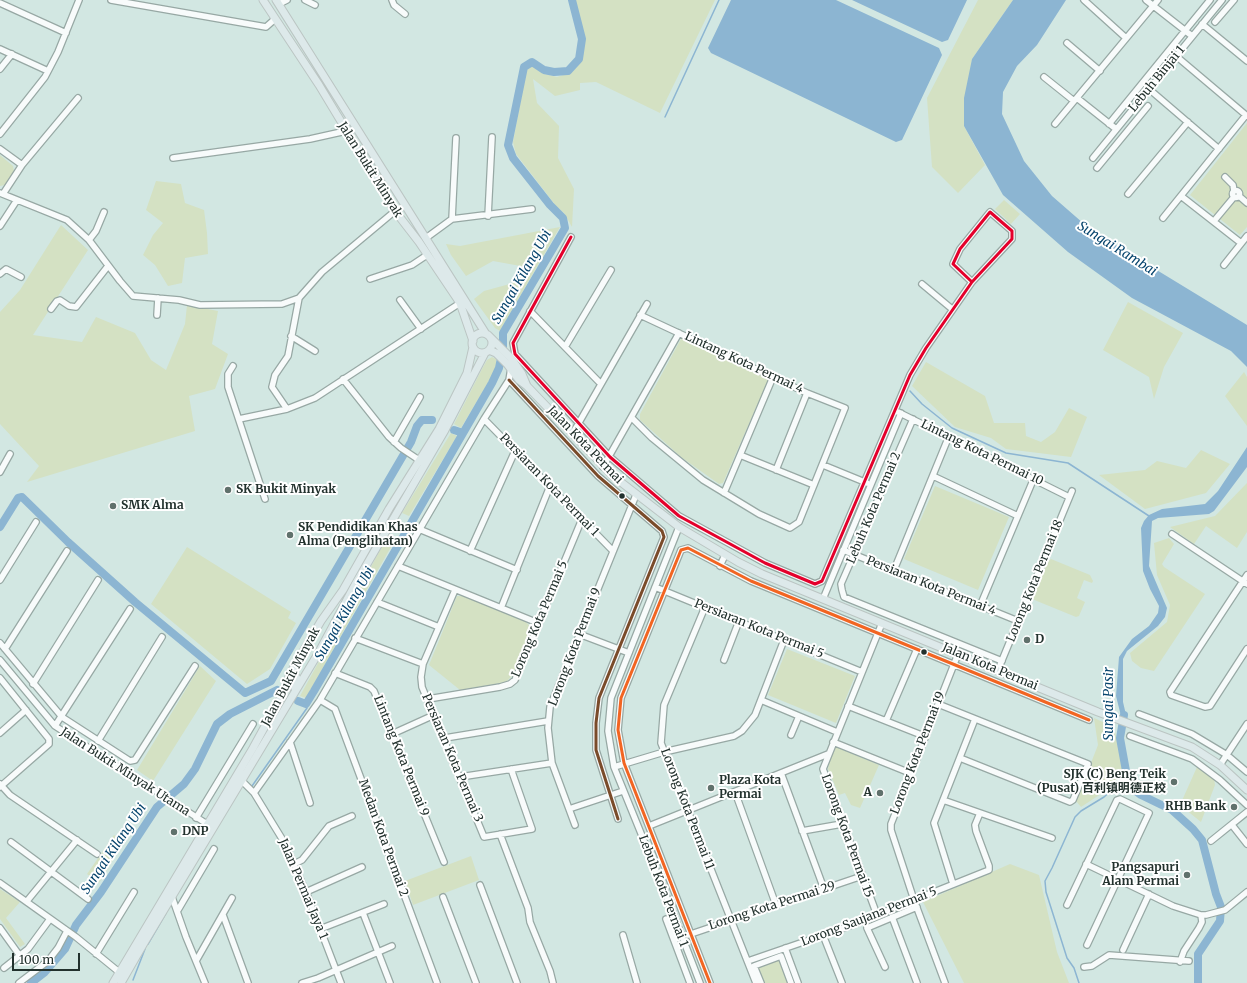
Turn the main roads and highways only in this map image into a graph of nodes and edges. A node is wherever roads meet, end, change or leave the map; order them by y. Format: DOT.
graph roads {
  1 [pos="263,0"];
  2 [pos="277,2"];
  3 [pos="487,335"];
  4 [pos="473,344"];
  5 [pos="490,352"];
  6 [pos="510,363"];
  7 [pos="330,609"];
  8 [pos="332,627"];
  9 [pos="281,697"];
  10 [pos="289,703"];
  11 [pos="1247,790"];
  12 [pos="112,983"];
  13 [pos="122,983"];
  1 -- 4 [label="main road, Jalan Bukit Minyak"];
  2 -- 3 [label="main road, Jalan Bukit Minyak"];
  3 -- 4 [label="main road"];
  3 -- 5 [label="main road"];
  3 -- 6 [label="main road, Jalan Kota Permai"];
  4 -- 5 [label="main road"];
  4 -- 7 [label="main road, Jalan Bukit Minyak"];
  5 -- 6 [label="main road, Jalan Kota Permai"];
  5 -- 8 [label="main road, Jalan Bukit Minyak"];
  6 -- 11 [label="main road, Jalan Kota Permai"];
  7 -- 8 [label="main road"];
  7 -- 9 [label="main road, Jalan Bukit Minyak"];
  8 -- 10 [label="main road, Jalan Bukit Minyak"];
  9 -- 10 [label="main road"];
  9 -- 12 [label="main road, Jalan Bukit Minyak"];
  10 -- 13 [label="main road, Jalan Bukit Minyak"];
}
